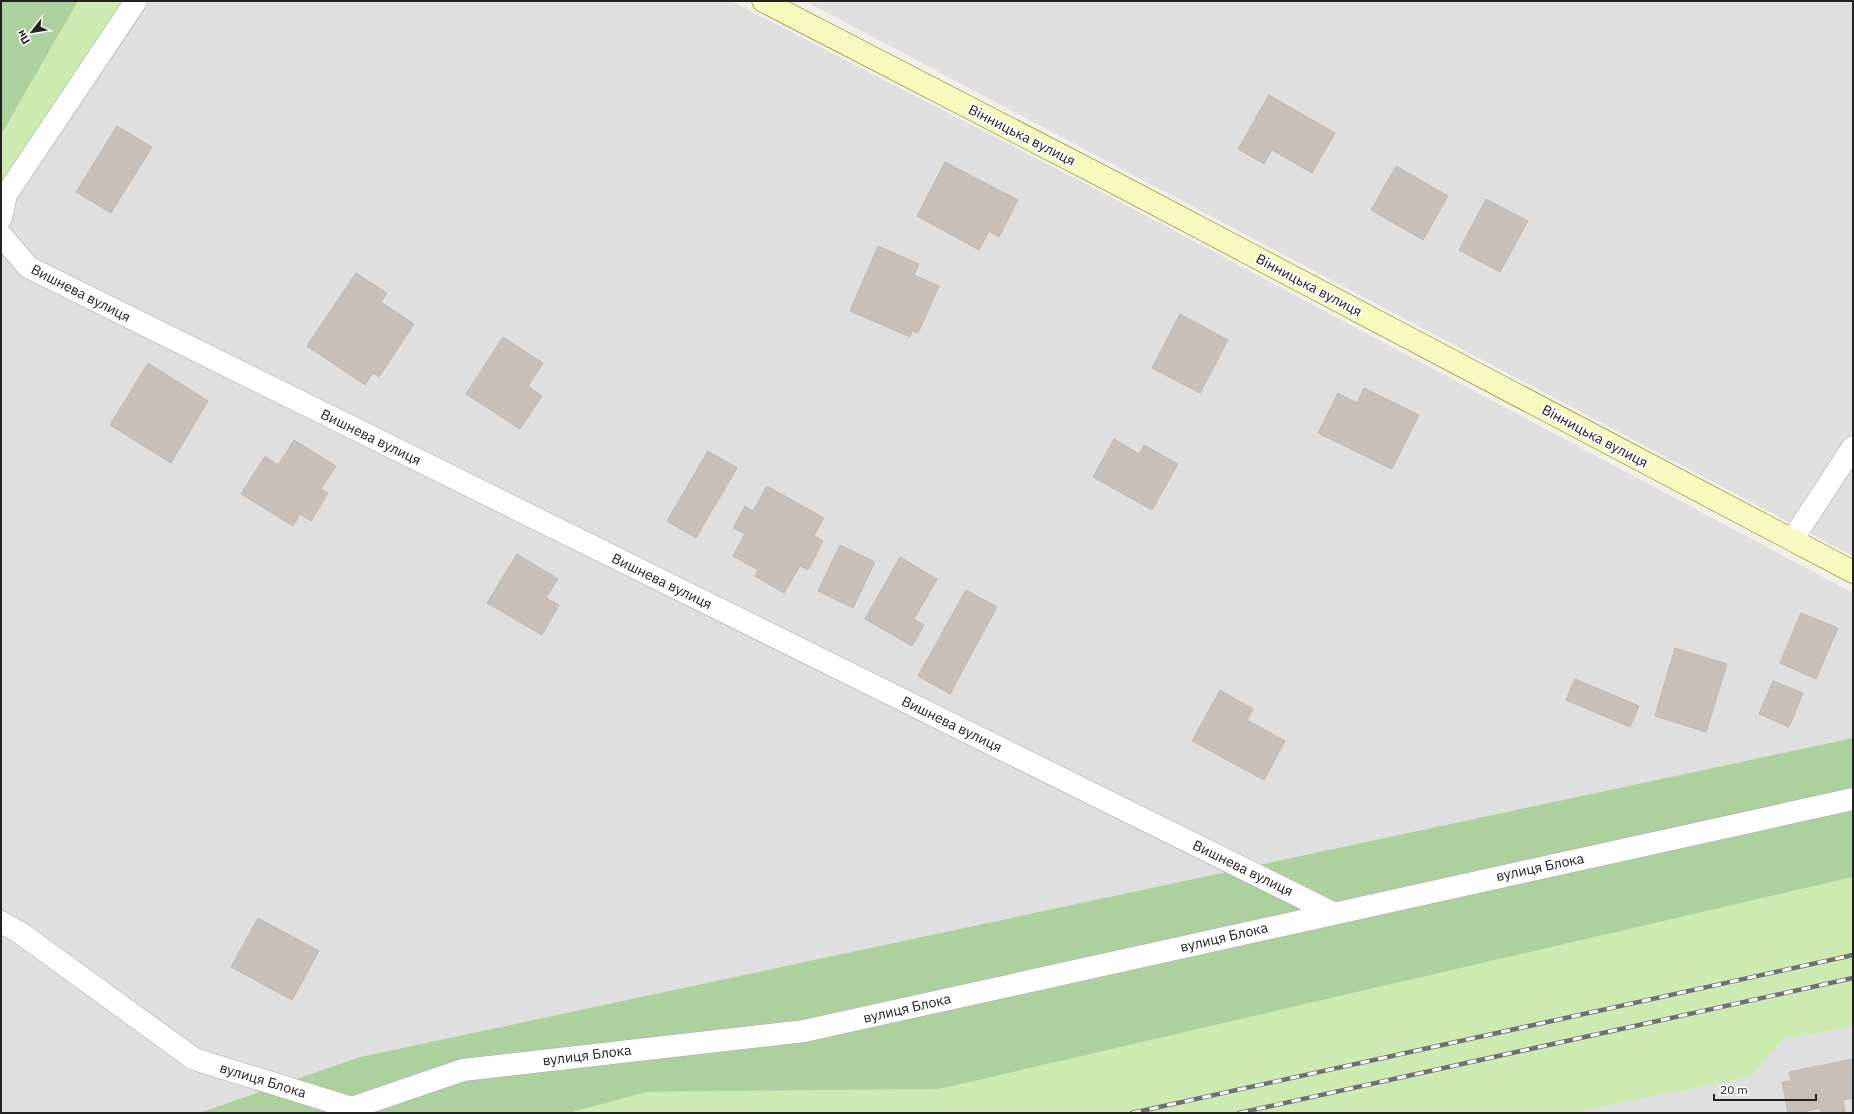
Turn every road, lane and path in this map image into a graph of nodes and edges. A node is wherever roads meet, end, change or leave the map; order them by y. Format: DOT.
graph roads {
  1 [pos="136,1"];
  2 [pos="763,1"];
  3 [pos="1,218"];
  4 [pos="1,235"];
  5 [pos="1853,447"];
  6 [pos="1792,540"];
  7 [pos="1853,572"];
  8 [pos="1853,799"];
  9 [pos="1333,913"];
  10 [pos="1,922"];
  11 [pos="349,1110"];
  1 -- 3 [label="street"];
  2 -- 6 [label="street, Вінницька вулиця"];
  4 -- 9 [label="street, Вишнева вулиця"];
  5 -- 6 [label="street"];
  6 -- 7 [label="street, Вінницька вулиця"];
  8 -- 9 [label="street, вулиця Блока"];
  9 -- 11 [label="street, вулиця Блока"];
  10 -- 11 [label="street, вулиця Блока"];
}
